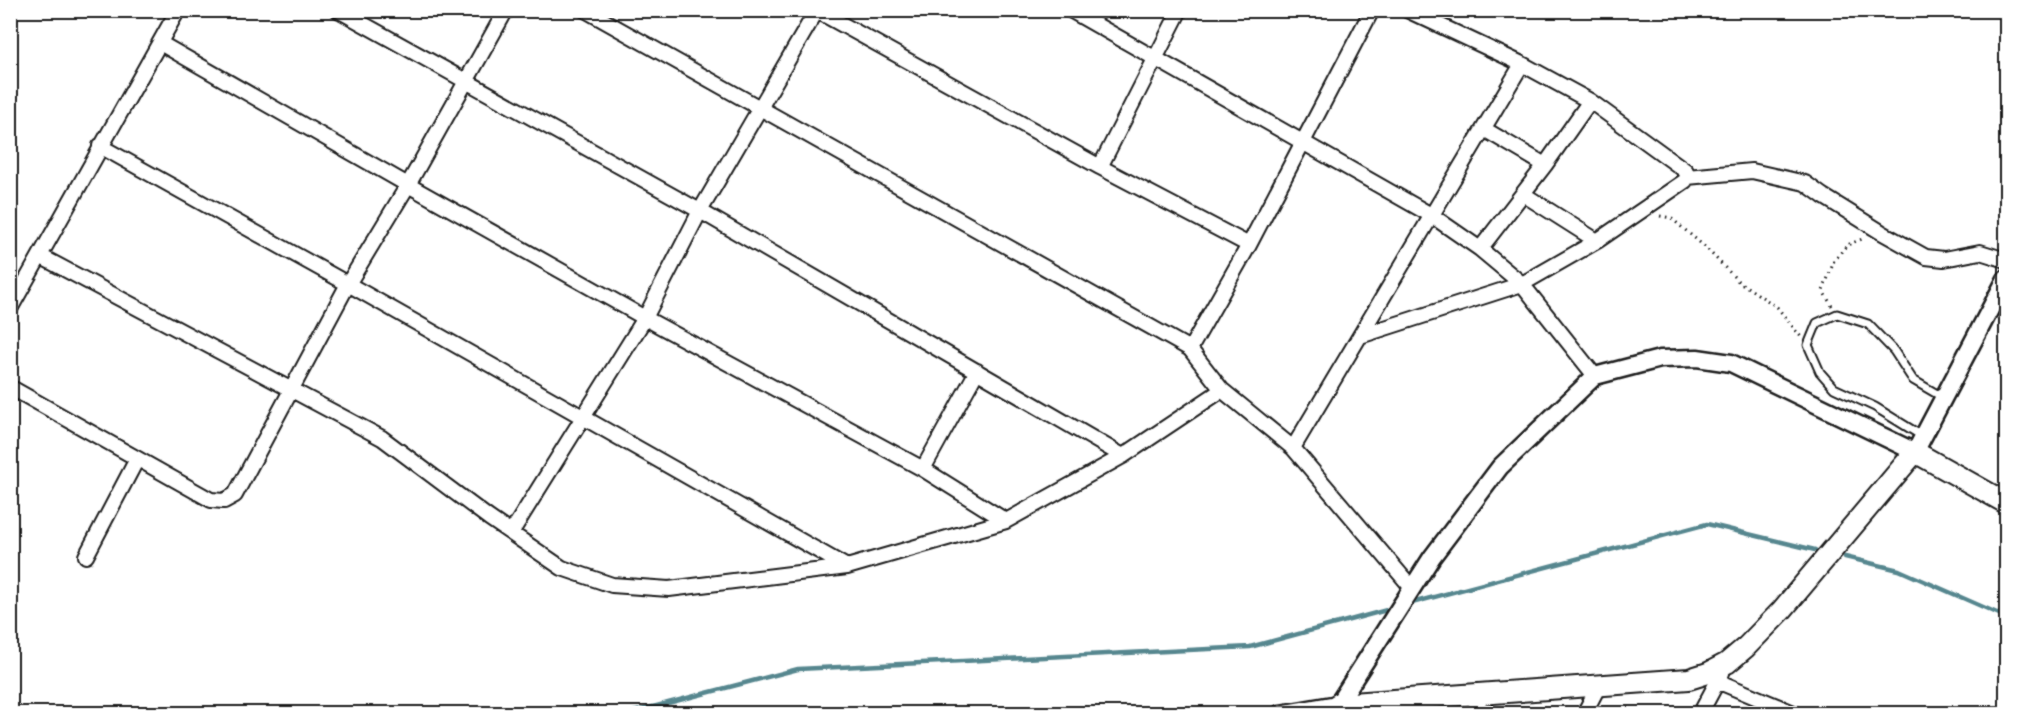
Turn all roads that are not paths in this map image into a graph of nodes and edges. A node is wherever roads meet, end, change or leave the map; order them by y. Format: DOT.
graph roads {
  1 [pos="178,10"];
  2 [pos="338,10"];
  3 [pos="506,10"];
  4 [pos="585,10"];
  5 [pos="1070,10"];
  6 [pos="1180,10"];
  7 [pos="1372,10"];
  8 [pos="1407,10"];
  9 [pos="817,11"];
  10 [pos="160,43"];
  11 [pos="1155,58"];
  12 [pos="1522,64"];
  13 [pos="465,82"];
  14 [pos="1590,101"];
  15 [pos="760,109"];
  16 [pos="1484,129"];
  17 [pos="1303,141"];
  18 [pos="100,146"];
  19 [pos="1545,165"];
  20 [pos="1100,167"];
  21 [pos="1687,177"];
  22 [pos="408,186"];
  23 [pos="1523,194"];
  24 [pos="700,211"];
  25 [pos="1431,215"];
  26 [pos="1597,241"];
  27 [pos="1249,245"];
  28 [pos="1480,249"];
  29 [pos="40,256"];
  30 [pos="2007,260"];
  31 [pos="2007,279"];
  32 [pos="348,284"];
  33 [pos="1522,284"];
  34 [pos="10,309"];
  35 [pos="645,318"];
  36 [pos="1360,336"];
  37 [pos="1190,349"];
  38 [pos="976,371"];
  39 [pos="1595,376"];
  40 [pos="10,387"];
  41 [pos="291,390"];
  42 [pos="1222,390"];
  43 [pos="1944,398"];
  44 [pos="584,418"];
  45 [pos="1919,444"];
  46 [pos="1293,448"];
  47 [pos="1123,456"];
  48 [pos="137,459"];
  49 [pos="923,469"];
  50 [pos="2007,503"];
  51 [pos="1006,521"];
  52 [pos="510,533"];
  53 [pos="86,556"];
  54 [pos="847,567"];
  55 [pos="1412,588"];
  56 [pos="1727,663"];
  57 [pos="1718,681"];
  58 [pos="1599,685"];
  59 [pos="1483,694"];
  60 [pos="1335,709"];
  61 [pos="1280,714"];
  62 [pos="1472,714"];
  63 [pos="1584,714"];
  64 [pos="1700,714"];
  65 [pos="1796,714"];
  1 -- 10 [label="street"];
  2 -- 13 [label="street"];
  3 -- 13 [label="street"];
  4 -- 15 [label="street"];
  5 -- 11 [label="street"];
  6 -- 11 [label="street"];
  7 -- 17 [label="street"];
  8 -- 12 [label="street"];
  9 -- 15 [label="street"];
  9 -- 20 [label="street"];
  10 -- 18 [label="street"];
  10 -- 22 [label="street"];
  11 -- 17 [label="street"];
  11 -- 20 [label="street"];
  12 -- 14 [label="street"];
  12 -- 16 [label="street"];
  13 -- 22 [label="street"];
  13 -- 24 [label="street"];
  14 -- 19 [label="street"];
  14 -- 21 [label="street"];
  15 -- 24 [label="street"];
  15 -- 37 [label="street"];
  16 -- 19 [label="street"];
  16 -- 25 [label="street"];
  17 -- 25 [label="street"];
  17 -- 27 [label="street"];
  18 -- 29 [label="street"];
  18 -- 32 [label="street"];
  19 -- 23 [label="street"];
  20 -- 27 [label="street"];
  21 -- 26 [label="street"];
  21 -- 30 [label="street"];
  22 -- 32 [label="street"];
  22 -- 35 [label="street"];
  23 -- 26 [label="street"];
  23 -- 28 [label="street"];
  24 -- 35 [label="street"];
  24 -- 38 [label="street"];
  25 -- 28 [label="street"];
  25 -- 36 [label="street"];
  26 -- 33 [label="street"];
  27 -- 37 [label="street"];
  28 -- 33 [label="street"];
  29 -- 34 [label="street"];
  29 -- 41 [label="street"];
  31 -- 43 [label="street"];
  32 -- 41 [label="street"];
  32 -- 44 [label="street"];
  33 -- 36 [label="street"];
  33 -- 39 [label="street"];
  35 -- 44 [label="street"];
  35 -- 49 [label="street"];
  36 -- 46 [label="street"];
  37 -- 42 [label="street"];
  38 -- 47 [label="street"];
  38 -- 49 [label="street"];
  39 -- 45 [label="street"];
  39 -- 55 [label="street"];
  40 -- 48 [label="street"];
  41 -- 48 [label="street"];
  41 -- 52 [label="street"];
  42 -- 46 [label="street"];
  42 -- 47 [label="street"];
  43 -- 45 [label="street"];
  43 -- 45 [label="lane"];
  44 -- 52 [label="street"];
  44 -- 54 [label="street"];
  45 -- 50 [label="main road"];
  45 -- 56 [label="main road"];
  46 -- 55 [label="street"];
  47 -- 51 [label="street"];
  48 -- 53 [label="street"];
  49 -- 51 [label="street"];
  51 -- 54 [label="street"];
  52 -- 54 [label="street"];
  55 -- 60 [label="street"];
  56 -- 57 [label="street"];
  56 -- 58 [label="main road"];
  57 -- 64 [label="street"];
  57 -- 65 [label="street"];
  58 -- 59 [label="main road"];
  58 -- 63 [label="street"];
  59 -- 60 [label="main road"];
  59 -- 62 [label="street"];
  60 -- 61 [label="street"];
}
